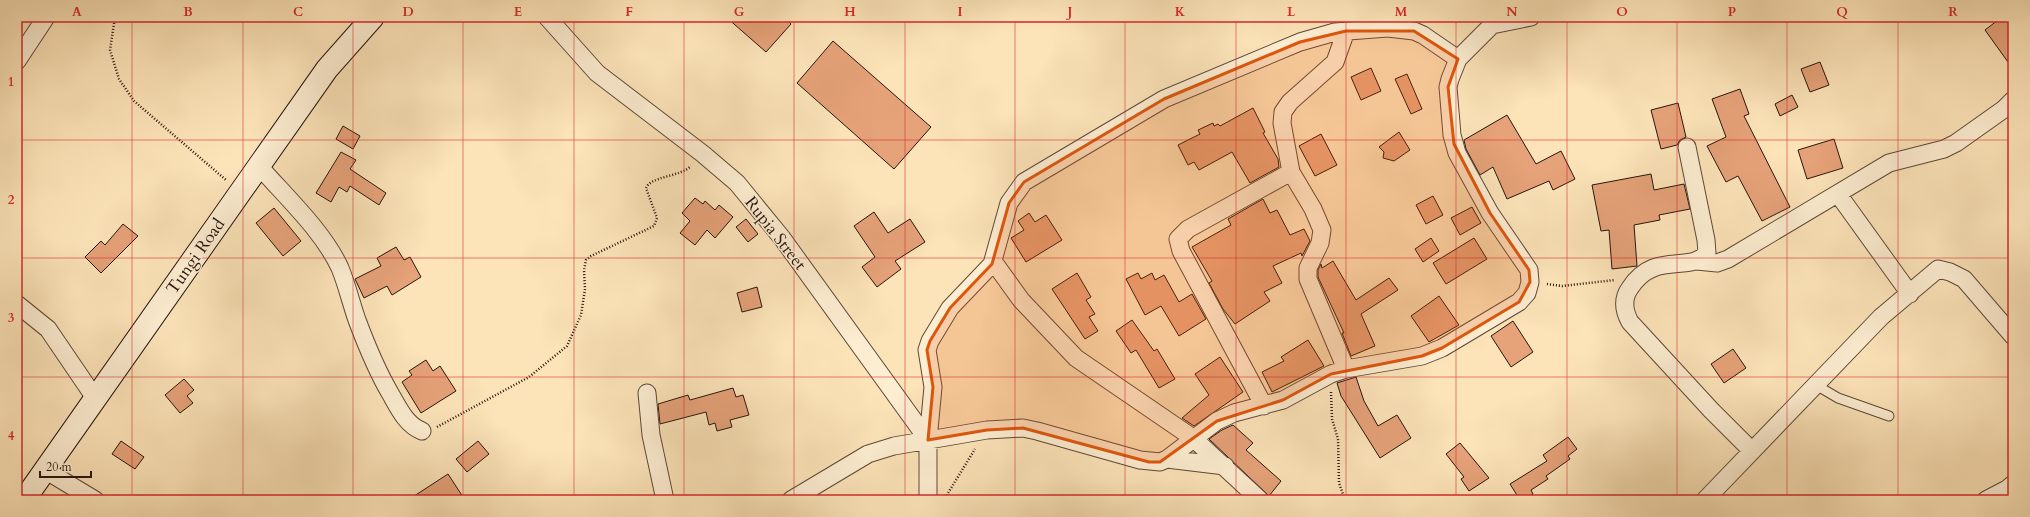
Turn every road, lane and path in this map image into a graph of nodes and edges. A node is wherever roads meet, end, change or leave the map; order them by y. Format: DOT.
graph roads {
  1 [pos="46,17"];
  2 [pos="114,17"];
  3 [pos="373,17"];
  4 [pos="547,17"];
  5 [pos="1531,17"];
  6 [pos="1492,21"];
  7 [pos="1338,26"];
  8 [pos="19,51"];
  9 [pos="1458,59"];
  10 [pos="2013,100"];
  11 [pos="1687,147"];
  12 [pos="703,154"];
  13 [pos="259,166"];
  14 [pos="1291,172"];
  15 [pos="240,193"];
  16 [pos="1838,194"];
  17 [pos="993,261"];
  18 [pos="1696,261"];
  19 [pos="1636,278"];
  20 [pos="1530,282"];
  21 [pos="1910,294"];
  22 [pos="17,304"];
  23 [pos="2013,336"];
  24 [pos="1339,371"];
  25 [pos="1816,385"];
  26 [pos="647,393"];
  27 [pos="95,398"];
  28 [pos="1264,406"];
  29 [pos="1889,416"];
  30 [pos="987,430"];
  31 [pos="422,431"];
  32 [pos="1193,438"];
  33 [pos="928,440"];
  34 [pos="1752,451"];
  35 [pos="1167,459"];
  36 [pos="1225,466"];
  37 [pos="45,470"];
  38 [pos="2013,484"];
  39 [pos="24,500"];
  40 [pos="95,500"];
  41 [pos="665,500"];
  42 [pos="791,500"];
  43 [pos="928,500"];
  44 [pos="944,500"];
  45 [pos="1260,500"];
  46 [pos="1273,500"];
  47 [pos="1284,500"];
  48 [pos="1344,500"];
  49 [pos="1705,500"];
  50 [pos="1986,500"];
  1 -- 8 [label="street"];
  2 -- 15 [label="path"];
  3 -- 13 [label="main road, Tungi Road"];
  4 -- 12 [label="street, Rupia Street"];
  5 -- 6 [label="street"];
  6 -- 9 [label="street"];
  7 -- 9 [label="street"];
  7 -- 14 [label="street"];
  7 -- 17 [label="street"];
  9 -- 20 [label="street"];
  10 -- 16 [label="street"];
  11 -- 18 [label="street"];
  12 -- 31 [label="path"];
  12 -- 33 [label="street, Rupia Street"];
  13 -- 15 [label="main road, Tungi Road"];
  13 -- 31 [label="street"];
  14 -- 24 [label="street"];
  14 -- 28 [label="street"];
  15 -- 27 [label="main road, Tungi Road"];
  16 -- 18 [label="street"];
  16 -- 21 [label="street"];
  17 -- 32 [label="street"];
  17 -- 33 [label="street"];
  18 -- 19 [label="street"];
  19 -- 20 [label="path"];
  19 -- 34 [label="street"];
  20 -- 24 [label="street"];
  21 -- 23 [label="street"];
  21 -- 25 [label="street"];
  22 -- 27 [label="street"];
  24 -- 28 [label="street"];
  24 -- 48 [label="path"];
  25 -- 29 [label="lane"];
  25 -- 34 [label="street"];
  26 -- 41 [label="street"];
  27 -- 37 [label="main road, Tungi Road"];
  28 -- 32 [label="street"];
  30 -- 33 [label="street"];
  30 -- 35 [label="street"];
  30 -- 44 [label="path"];
  32 -- 35 [label="street"];
  32 -- 36 [label="street"];
  33 -- 42 [label="street"];
  33 -- 43 [label="street"];
  34 -- 49 [label="street"];
  35 -- 36 [label="street"];
  36 -- 45 [label="street"];
  37 -- 39 [label="main road, Tungi Road"];
  37 -- 40 [label="street"];
  38 -- 50 [label="street"];
  46 -- 47 [label="path"];
}
